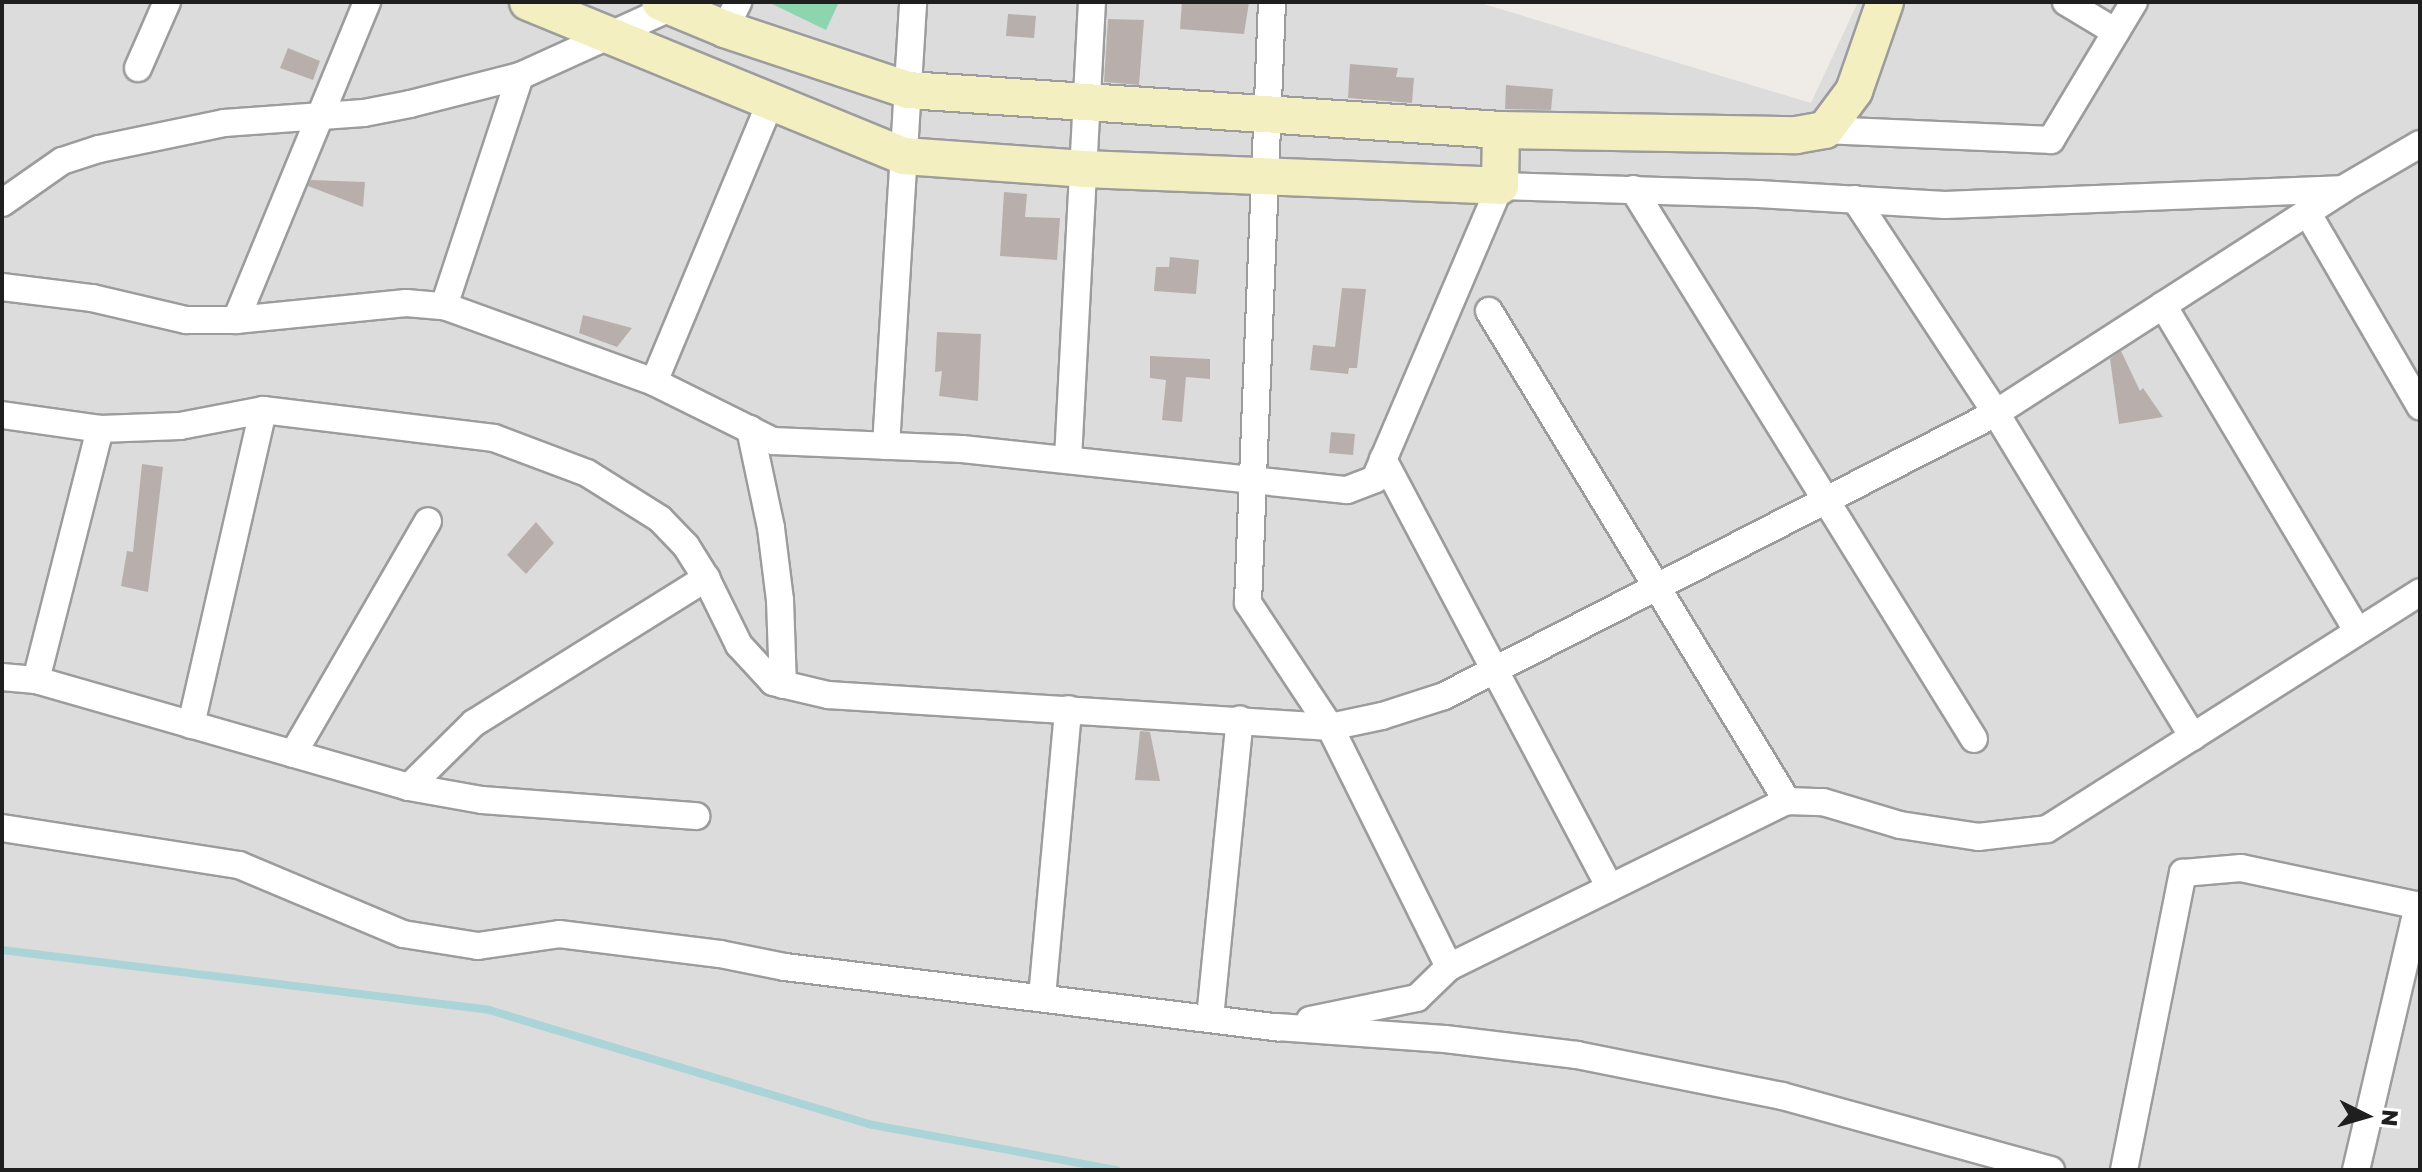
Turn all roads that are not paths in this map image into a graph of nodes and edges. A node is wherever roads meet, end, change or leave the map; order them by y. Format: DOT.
graph roads {
  1 [pos="167,2"];
  2 [pos="367,2"];
  3 [pos="528,2"];
  4 [pos="913,2"];
  5 [pos="1092,2"];
  6 [pos="1272,2"];
  7 [pos="1885,2"];
  8 [pos="2066,2"];
  9 [pos="2134,2"];
  10 [pos="666,4"];
  11 [pos="731,16"];
  12 [pos="2116,32"];
  13 [pos="611,36"];
  14 [pos="138,68"];
  15 [pos="520,76"];
  16 [pos="908,90"];
  17 [pos="771,101"];
  18 [pos="1087,102"];
  19 [pos="1267,114"];
  20 [pos="320,115"];
  21 [pos="1501,130"];
  22 [pos="1825,130"];
  23 [pos="2420,144"];
  24 [pos="904,156"];
  25 [pos="1084,169"];
  26 [pos="1264,174"];
  27 [pos="1500,186"];
  28 [pos="1633,189"];
  29 [pos="2343,189"];
  30 [pos="1855,199"];
  31 [pos="2,203"];
  32 [pos="2307,212"];
  33 [pos="2,287"];
  34 [pos="2163,305"];
  35 [pos="444,306"];
  36 [pos="1489,311"];
  37 [pos="236,320"];
  38 [pos="654,382"];
  39 [pos="2420,406"];
  40 [pos="263,410"];
  41 [pos="1996,413"];
  42 [pos="2,415"];
  43 [pos="100,429"];
  44 [pos="750,429"];
  45 [pos="886,446"];
  46 [pos="1068,459"];
  47 [pos="1383,459"];
  48 [pos="1252,481"];
  49 [pos="1827,500"];
  50 [pos="428,521"];
  51 [pos="706,578"];
  52 [pos="1657,587"];
  53 [pos="2420,592"];
  54 [pos="2357,631"];
  55 [pos="1494,671"];
  56 [pos="2,677"];
  57 [pos="36,680"];
  58 [pos="783,685"];
  59 [pos="1068,709"];
  60 [pos="1240,720"];
  61 [pos="191,725"];
  62 [pos="1330,727"];
  63 [pos="2193,737"];
  64 [pos="1974,739"];
  65 [pos="293,754"];
  66 [pos="409,787"];
  67 [pos="1787,801"];
  68 [pos="696,816"];
  69 [pos="2,828"];
  70 [pos="1610,888"];
  71 [pos="2419,905"];
  72 [pos="1449,967"];
  73 [pos="1042,997"];
  74 [pos="1210,1018"];
  75 [pos="1277,1027"];
  76 [pos="2051,1170"];
  77 [pos="2124,1170"];
  78 [pos="2356,1170"];
  1 -- 14 [label="street"];
  2 -- 20 [label="street"];
  3 -- 13 [label="street"];
  4 -- 16 [label="street"];
  5 -- 18 [label="street"];
  6 -- 19 [label="street"];
  7 -- 22 [label="street"];
  8 -- 12 [label="street"];
  9 -- 12 [label="street"];
  10 -- 11 [label="street"];
  10 -- 13 [label="street"];
  11 -- 16 [label="street"];
  12 -- 22 [label="street"];
  13 -- 15 [label="street"];
  13 -- 17 [label="street"];
  15 -- 20 [label="street"];
  15 -- 35 [label="street"];
  16 -- 18 [label="street"];
  16 -- 24 [label="street"];
  17 -- 24 [label="street"];
  17 -- 38 [label="street"];
  18 -- 19 [label="street"];
  18 -- 25 [label="street"];
  19 -- 21 [label="street"];
  19 -- 26 [label="street"];
  20 -- 31 [label="street"];
  20 -- 37 [label="street"];
  21 -- 22 [label="street"];
  21 -- 27 [label="street"];
  23 -- 29 [label="street"];
  24 -- 25 [label="street"];
  24 -- 45 [label="street"];
  25 -- 26 [label="street"];
  25 -- 46 [label="street"];
  26 -- 27 [label="street"];
  26 -- 48 [label="street"];
  27 -- 28 [label="street"];
  27 -- 47 [label="street"];
  28 -- 30 [label="street"];
  28 -- 49 [label="street"];
  29 -- 30 [label="street"];
  29 -- 32 [label="street"];
  30 -- 41 [label="street"];
  32 -- 34 [label="street"];
  32 -- 39 [label="street"];
  33 -- 37 [label="street"];
  34 -- 41 [label="street"];
  34 -- 54 [label="street"];
  35 -- 37 [label="street"];
  35 -- 38 [label="street"];
  36 -- 52 [label="street"];
  38 -- 44 [label="street"];
  40 -- 43 [label="street"];
  40 -- 51 [label="street"];
  40 -- 61 [label="street"];
  41 -- 49 [label="street"];
  41 -- 63 [label="street"];
  42 -- 43 [label="street"];
  43 -- 57 [label="street"];
  44 -- 45 [label="street"];
  44 -- 58 [label="street"];
  45 -- 46 [label="street"];
  46 -- 48 [label="street"];
  47 -- 48 [label="street"];
  47 -- 55 [label="street"];
  48 -- 62 [label="street"];
  49 -- 52 [label="street"];
  49 -- 64 [label="street"];
  50 -- 65 [label="street"];
  51 -- 58 [label="street"];
  51 -- 66 [label="street"];
  52 -- 55 [label="street"];
  52 -- 67 [label="street"];
  53 -- 54 [label="street"];
  54 -- 63 [label="street"];
  55 -- 62 [label="street"];
  55 -- 70 [label="street"];
  56 -- 57 [label="street"];
  57 -- 61 [label="street"];
  58 -- 59 [label="street"];
  59 -- 60 [label="street"];
  59 -- 73 [label="street"];
  60 -- 62 [label="street"];
  60 -- 74 [label="street"];
  61 -- 65 [label="street"];
  62 -- 72 [label="street"];
  63 -- 67 [label="street"];
  65 -- 66 [label="street"];
  66 -- 68 [label="street"];
  67 -- 70 [label="street"];
  69 -- 73 [label="street"];
  70 -- 72 [label="street"];
  71 -- 77 [label="street"];
  71 -- 78 [label="street"];
  72 -- 75 [label="street"];
  73 -- 74 [label="street"];
  74 -- 75 [label="street"];
  75 -- 76 [label="street"];
}
